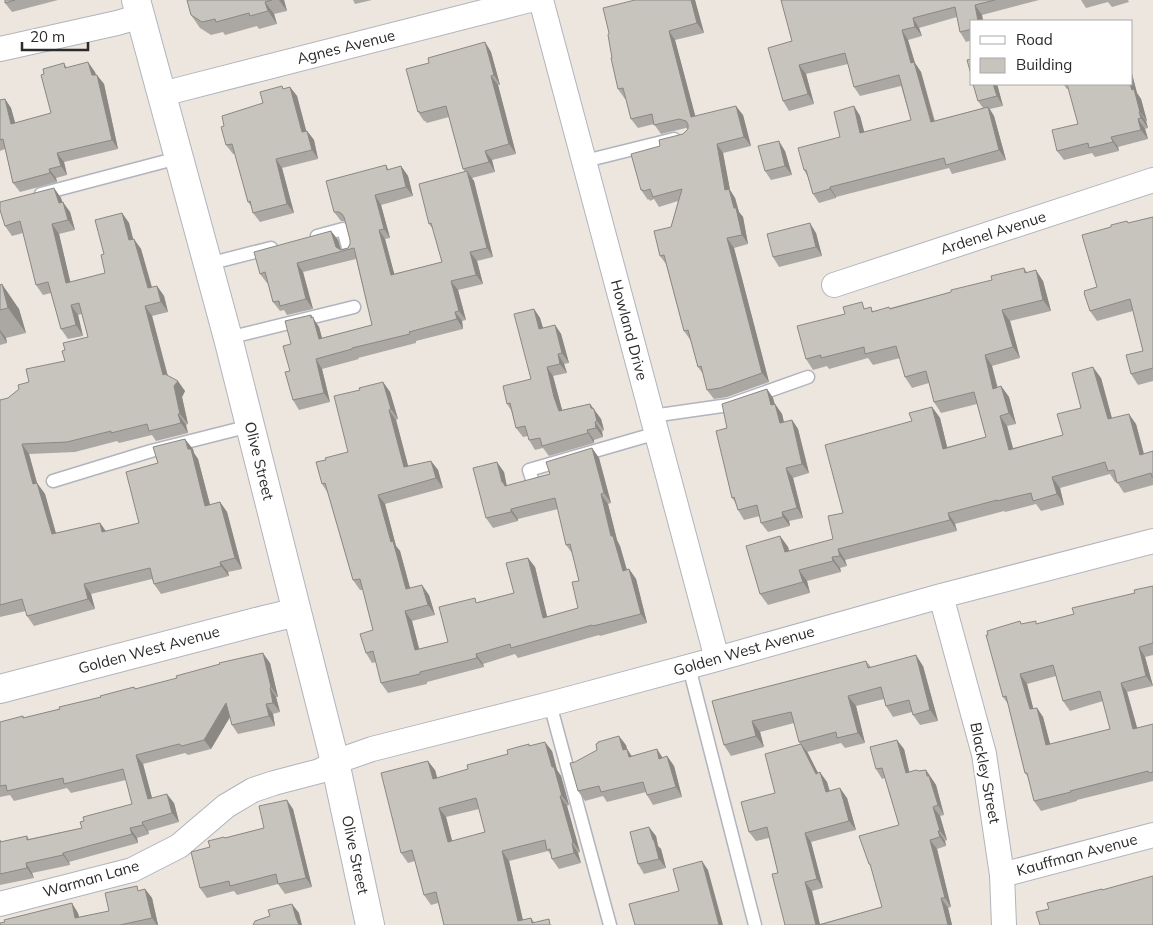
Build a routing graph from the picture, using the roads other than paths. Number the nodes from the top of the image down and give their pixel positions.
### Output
1 (530, 0) edge
2 (542, 0) edge
3 (138, 8) edge
4 (0, 49) edge
5 (162, 94) junction
6 (687, 136) edge
7 (178, 158) junction
8 (584, 161) junction
9 (1153, 180) edge
10 (25, 198) edge
11 (304, 239) edge
12 (285, 244) edge
13 (349, 251) edge
14 (208, 264) junction
15 (834, 285) dead end
16 (354, 307) dead end
17 (228, 338) junction
18 (808, 377) dead end
19 (655, 425) junction
20 (250, 426) junction
21 (53, 480) dead end
22 (533, 482) edge
23 (1153, 541) edge
24 (941, 596) junction
25 (297, 612) junction
26 (717, 659) junction
27 (689, 667) junction
28 (0, 689) edge
29 (550, 704) junction
30 (335, 762) junction
31 (1153, 835) edge
32 (1002, 875) junction
33 (0, 904) edge
34 (370, 925) edge
35 (610, 925) edge
36 (755, 925) edge
37 (1004, 925) edge

1 - 5 street, Agnes Avenue
2 - 8 street, Howland Drive
3 - 4 street
3 - 5 street, Olive Street
5 - 7 street, Olive Street
6 - 8 lane
7 - 10 lane
7 - 14 street, Olive Street
8 - 19 street, Howland Drive
9 - 15 street, Ardenel Avenue
11 - 13 lane
12 - 14 lane
14 - 17 street, Olive Street
16 - 17 lane
17 - 20 street, Olive Street
18 - 19 lane
19 - 22 lane
19 - 26 street, Howland Drive
20 - 21 lane
20 - 25 street, Olive Street
23 - 24 street, Golden West Avenue
24 - 26 street, Golden West Avenue
24 - 32 street, Blackley Street
25 - 28 street, Golden West Avenue
25 - 30 street, Olive Street
26 - 27 street, Golden West Avenue
27 - 29 street, Golden West Avenue
27 - 36 lane
29 - 30 street, Golden West Avenue
29 - 35 lane
30 - 33 street, Warman Lane
30 - 34 street, Olive Street
31 - 32 street, Kauffman Avenue
32 - 37 street, Blackley Street

